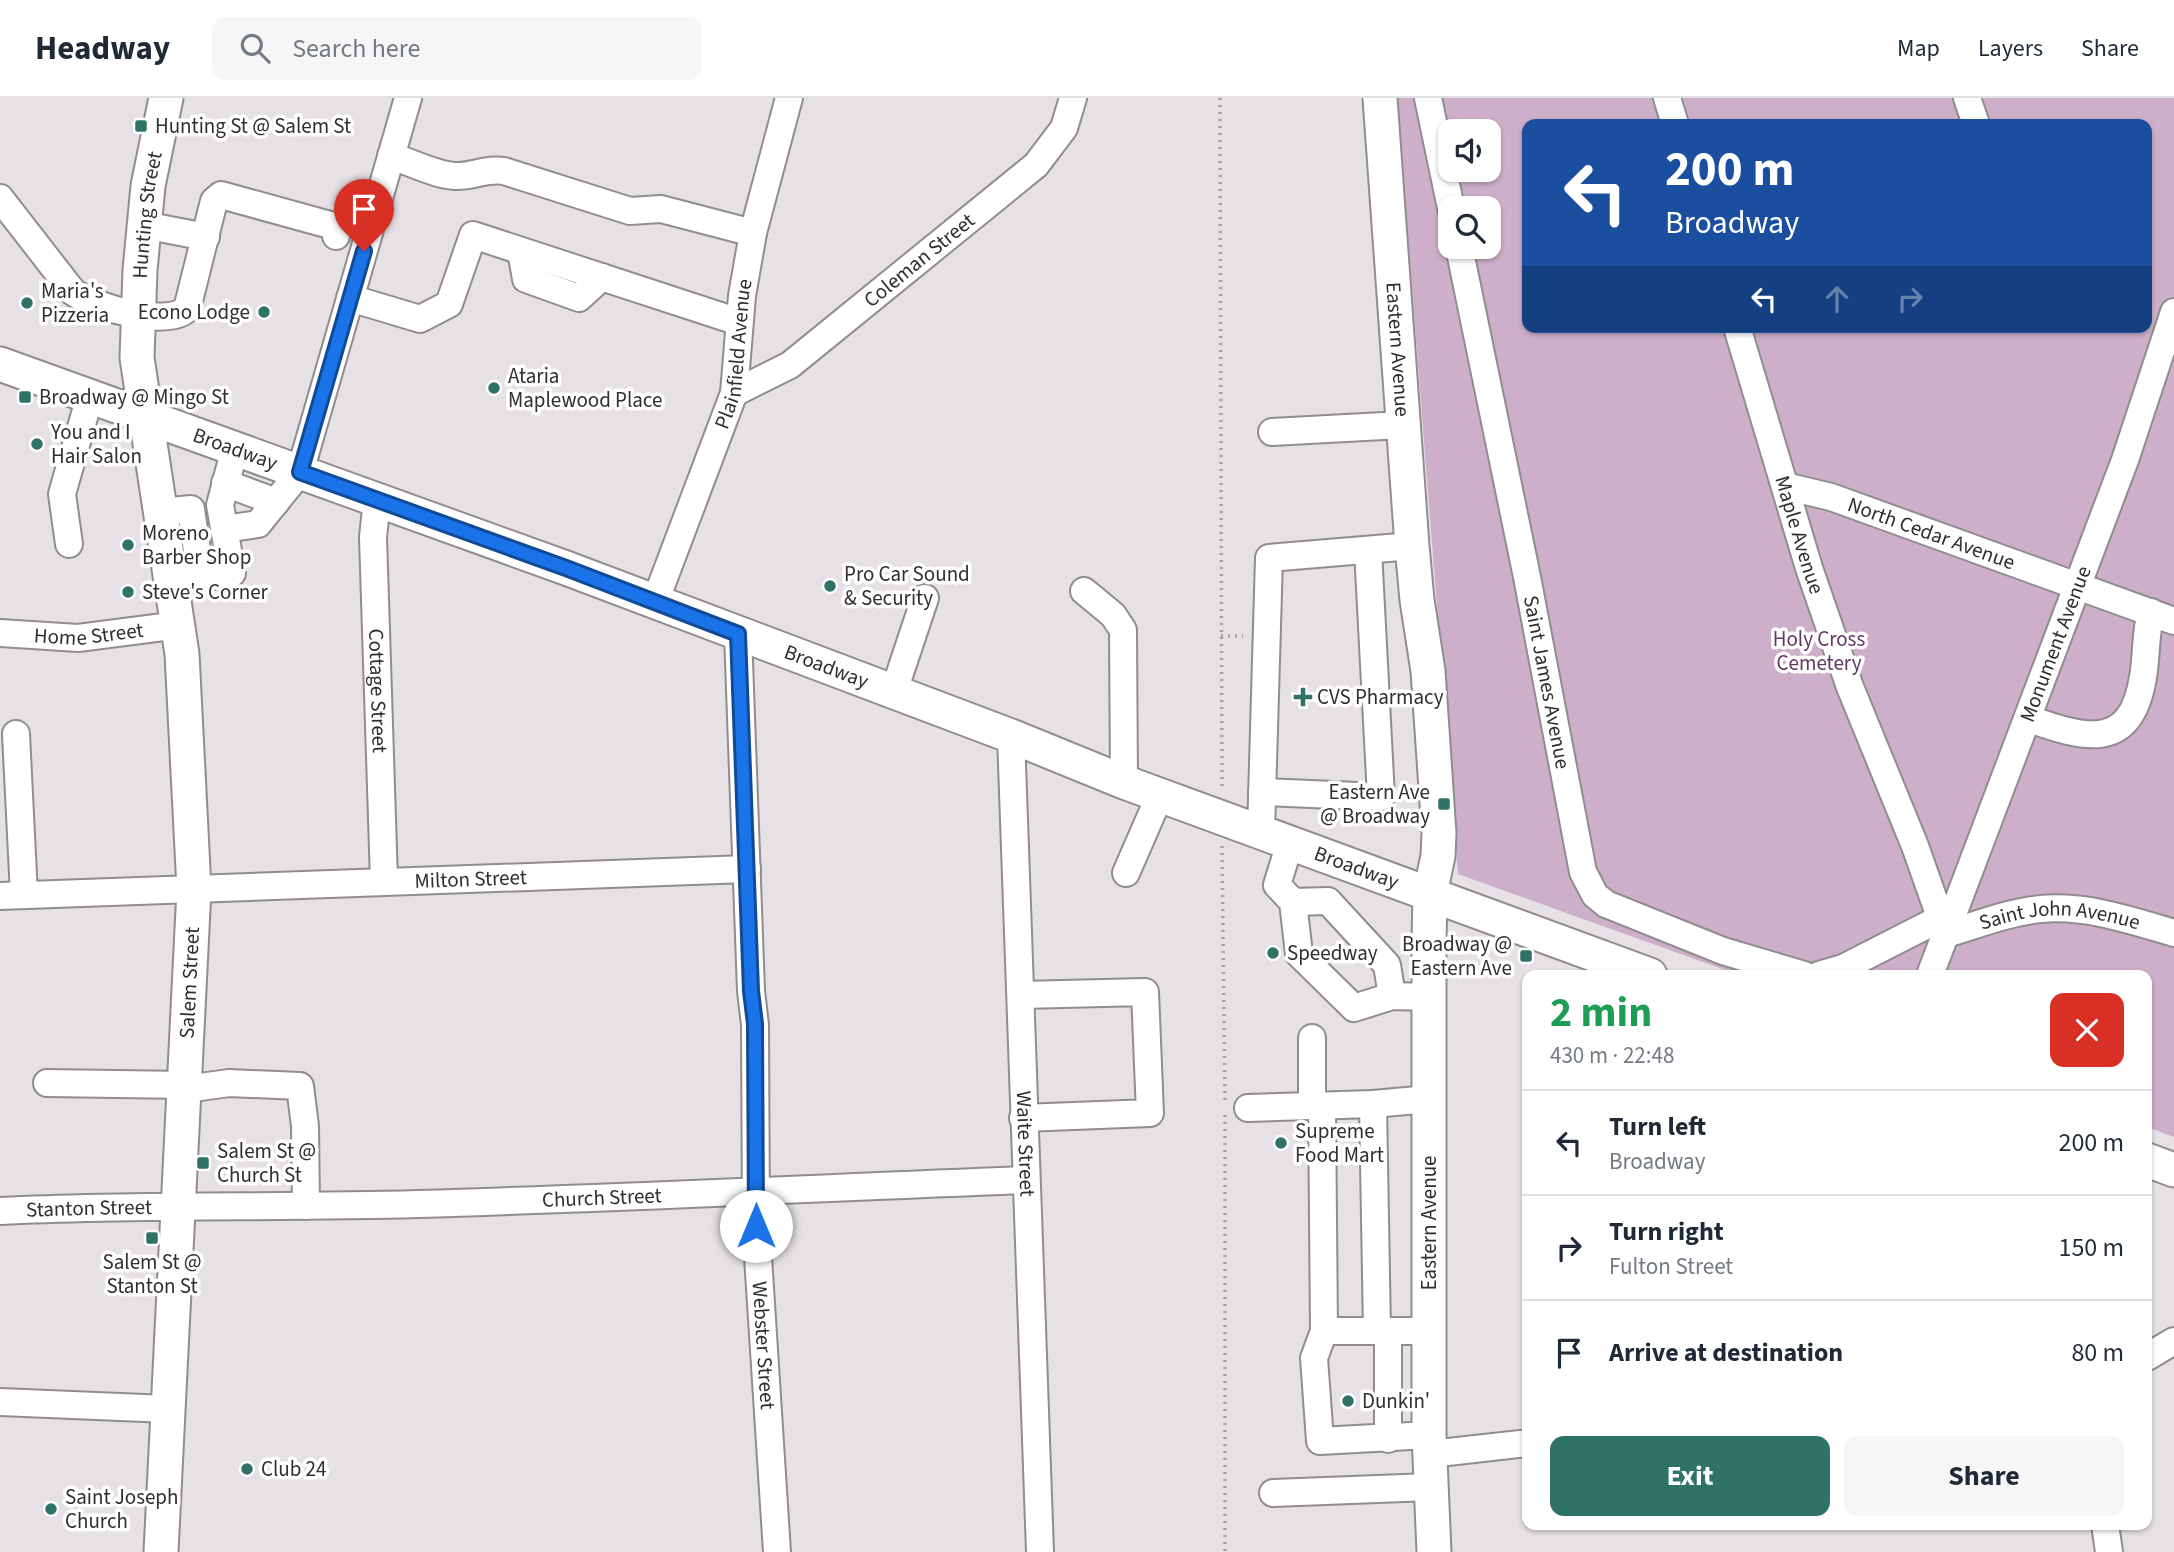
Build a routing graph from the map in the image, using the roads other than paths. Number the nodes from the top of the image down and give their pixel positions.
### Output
1 (166, 98) edge
2 (408, 98) edge
3 (789, 98) edge
4 (1073, 98) edge
5 (1380, 98) edge
6 (1427, 98) edge
7 (1667, 98) edge
8 (1967, 98) edge
9 (1673, 119) edge
10 (1974, 119) edge
11 (391, 156) junction
12 (1448, 196) edge
13 (0, 198) edge
14 (144, 225) junction
15 (753, 233) junction
16 (336, 236) dead end
17 (206, 237) junction
18 (1461, 259) edge
19 (350, 298) junction
20 (138, 315) junction
21 (739, 322) junction
22 (2166, 323) edge
23 (1739, 333) edge
24 (0, 364) edge
25 (734, 393) junction
26 (90, 396) junction
27 (146, 416) junction
28 (1402, 425) junction
29 (1272, 432) dead end
30 (235, 448) junction
31 (300, 472) junction
32 (1785, 486) junction
33 (377, 500) junction
34 (276, 502) junction
35 (223, 506) junction
36 (176, 511) junction
37 (69, 544) dead end
38 (1412, 546) junction
39 (1367, 550) junction
40 (187, 580) junction
41 (2077, 587) junction
42 (1084, 591) dead end
43 (925, 598) dead end
44 (655, 602) junction
45 (2163, 616) edge
46 (179, 625) junction
47 (0, 633) edge
48 (738, 634) junction
49 (894, 691) junction
50 (2029, 719) junction
51 (16, 734) dead end
52 (1011, 736) junction
53 (1124, 782) junction
54 (1262, 792) junction
55 (1160, 795) junction
56 (1275, 837) junction
57 (747, 869) junction
58 (1126, 873) dead end
59 (384, 881) junction
60 (194, 889) junction
61 (1430, 894) junction
62 (12, 895) edge
63 (1293, 902) junction
64 (1942, 926) junction
65 (2174, 933) edge
66 (1630, 970) edge
67 (1787, 970) edge
68 (1836, 970) edge
69 (1931, 970) edge
70 (1021, 995) junction
71 (1392, 996) junction
72 (1429, 997) junction
73 (1312, 1038) dead end
74 (47, 1083) dead end
75 (186, 1087) junction
76 (1429, 1099) junction
77 (1373, 1104) junction
78 (1317, 1106) junction
79 (1248, 1108) dead end
80 (1023, 1118) junction
81 (2152, 1162) edge
82 (2174, 1170) edge
83 (1025, 1180) junction
84 (756, 1190) junction
85 (306, 1206) junction
86 (179, 1209) junction
87 (0, 1211) edge
88 (1324, 1331) junction
89 (1382, 1331) junction
90 (1429, 1331) junction
91 (2174, 1341) edge
92 (2152, 1354) edge
93 (0, 1402) edge
94 (168, 1409) junction
95 (1388, 1439) junction
96 (1522, 1443) edge
97 (1429, 1444) junction
98 (1430, 1487) junction
99 (1273, 1493) dead end
100 (2106, 1530) edge
101 (161, 1552) edge
102 (768, 1552) edge
103 (777, 1552) edge
104 (1040, 1552) edge
105 (1434, 1552) edge
106 (2109, 1552) edge

1 - 14 main road, Hunting Street
2 - 11 street
3 - 15 street, Plainfield Avenue
4 - 25 street, Coleman Street
5 - 28 main road, Eastern Avenue
6 - 12 street
7 - 9 street
8 - 10 street
11 - 15 street
11 - 19 street
13 - 20 street
14 - 17 street
14 - 20 main road, Hunting Street
15 - 21 street, Plainfield Avenue
16 - 17 street
17 - 20 street
18 - 67 street, Saint James Avenue
19 - 21 street
19 - 31 street
20 - 27 main road, Hunting Street
21 - 25 street, Plainfield Avenue
22 - 41 street, Monument Avenue
23 - 32 street, Maple Avenue
24 - 26 main road, Broadway
25 - 44 street, Plainfield Avenue
26 - 27 main road, Broadway
26 - 37 street
27 - 30 main road, Broadway
27 - 36 main road, Salem Street
28 - 29 street
28 - 38 main road, Eastern Avenue
30 - 31 main road, Broadway
30 - 35 street
31 - 33 main road, Broadway
31 - 34 street
32 - 41 street, North Cedar Avenue
32 - 64 street, Maple Avenue
33 - 44 main road, Broadway
33 - 59 street, Cottage Street
34 - 35 street
34 - 35 street
35 - 36 street
35 - 40 street
36 - 40 main road, Salem Street
38 - 39 street
38 - 61 main road, Eastern Avenue
39 - 54 street
39 - 54 street
40 - 46 main road, Salem Street
41 - 45 street, North Cedar Avenue
41 - 50 street, Monument Avenue
42 - 53 street
43 - 49 street
44 - 48 main road, Broadway
45 - 50 street
46 - 47 street, Home Street
46 - 60 main road, Salem Street
48 - 49 main road, Broadway
48 - 57 street, Webster Street
49 - 52 main road, Broadway
50 - 64 street, Monument Avenue
51 - 62 street
52 - 53 main road, Broadway
52 - 70 street, Waite Street
53 - 55 main road, Broadway
54 - 56 street
55 - 56 main road, Broadway
55 - 58 street
56 - 61 main road, Broadway
56 - 63 street
57 - 59 street, Milton Street
57 - 84 street, Webster Street
59 - 60 street, Milton Street
60 - 62 street, Milton Street
60 - 75 main road, Salem Street
61 - 66 main road, Broadway
61 - 72 main road, Eastern Avenue
63 - 71 street
63 - 71 street
64 - 65 street, Saint John Avenue
64 - 68 street
64 - 69 street, Monument Avenue
70 - 80 street, Waite Street
70 - 80 street
71 - 72 street
72 - 76 main road, Eastern Avenue
73 - 78 street
74 - 75 street
75 - 85 street
75 - 86 main road, Salem Street
76 - 77 street
76 - 90 main road, Eastern Avenue
77 - 78 street
77 - 89 street
78 - 79 street
78 - 88 street
80 - 83 street, Waite Street
81 - 82 main road
83 - 84 street, Church Street
83 - 104 street, Waite Street
84 - 85 street, Church Street
84 - 103 street, Webster Street
85 - 86 street, Church Street
86 - 87 street, Stanton Street
86 - 94 main road, Salem Street
88 - 89 street
88 - 95 street
89 - 90 street
89 - 95 street
90 - 97 main road, Eastern Avenue
91 - 92 street
93 - 94 street
94 - 101 main road, Salem Street
95 - 97 street
96 - 97 street
97 - 98 main road, Eastern Avenue
98 - 99 street
98 - 105 main road, Eastern Avenue
100 - 106 street
102 - 103 street

